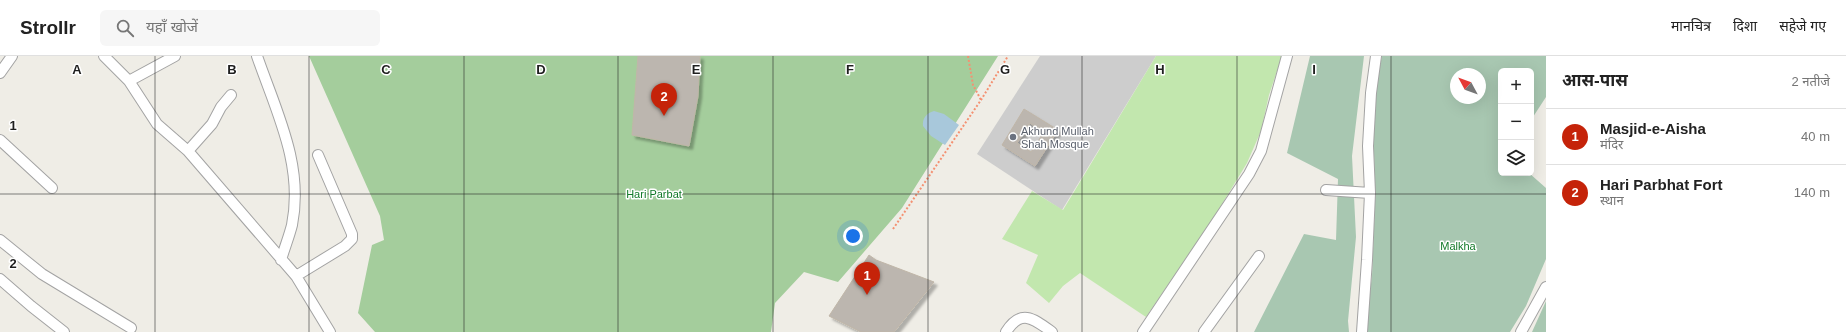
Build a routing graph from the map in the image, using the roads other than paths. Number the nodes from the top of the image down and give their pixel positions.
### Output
1 (104, 56) edge
2 (174, 56) edge
3 (257, 56) edge
4 (1287, 56) edge
5 (1376, 56) edge
6 (10, 57) edge
7 (0, 73) edge
8 (129, 81) junction
9 (231, 95) dead end
10 (0, 140) edge
11 (188, 151) junction
12 (318, 155) dead end
13 (52, 188) dead end
14 (1326, 190) dead end
15 (1370, 193) junction
16 (0, 240) edge
17 (1259, 256) dead end
18 (281, 260) junction
19 (296, 276) junction
20 (0, 279) edge
21 (1546, 287) edge
22 (131, 328) dead end
23 (64, 332) edge
24 (330, 332) edge
25 (1006, 332) edge
26 (1052, 332) edge
27 (1143, 332) edge
28 (1204, 332) edge
29 (1362, 332) edge
30 (1521, 332) edge

1 - 8 street
2 - 8 street
3 - 18 street
4 - 27 street
5 - 15 street
6 - 7 street
8 - 11 street
9 - 11 street
10 - 13 street
11 - 18 street
12 - 19 street
14 - 15 street
15 - 29 street
16 - 22 street
17 - 28 street
18 - 19 street
19 - 24 street
20 - 23 street
21 - 30 street
25 - 26 street

